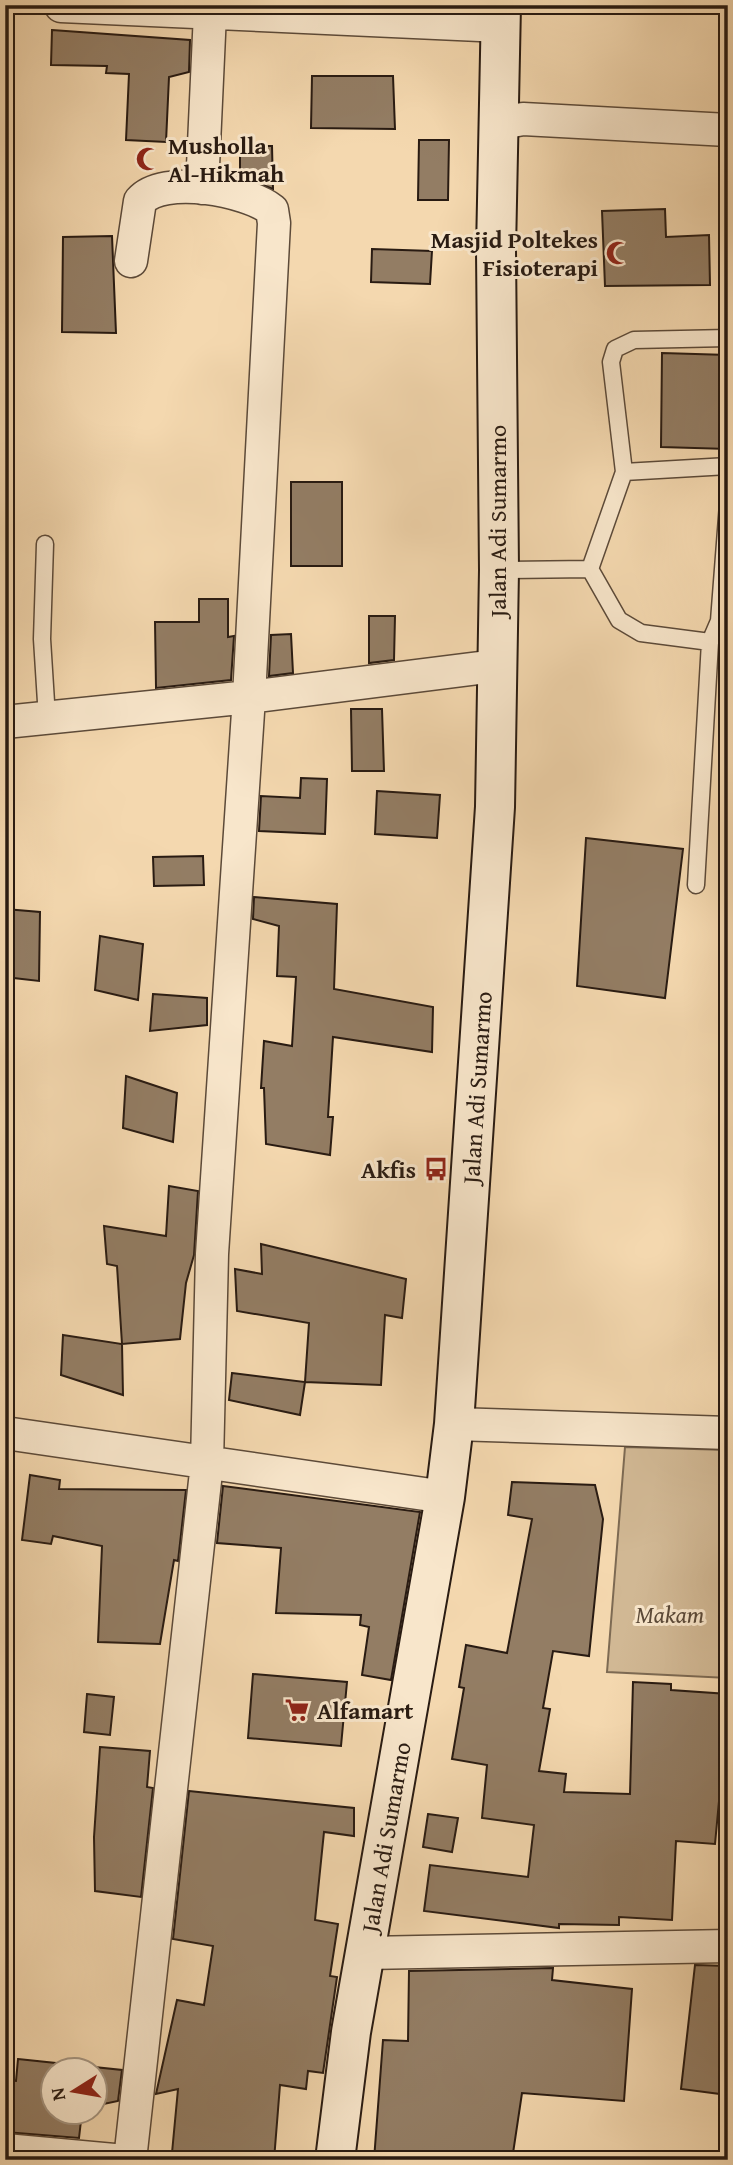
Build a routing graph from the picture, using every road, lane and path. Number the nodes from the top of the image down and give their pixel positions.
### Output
1 (61, 6) edge
2 (210, 13) junction
3 (502, 16) edge
4 (512, 121) junction
5 (728, 130) edge
6 (202, 188) junction
7 (131, 261) dead end
8 (728, 338) edge
9 (728, 466) edge
10 (624, 472) junction
11 (728, 504) edge
12 (45, 544) dead end
13 (511, 569) junction
14 (590, 569) junction
15 (710, 642) junction
16 (495, 666) junction
17 (249, 697) junction
18 (47, 718) junction
19 (5, 722) edge
20 (696, 885) dead end
21 (454, 1424) junction
22 (5, 1433) edge
23 (728, 1433) edge
24 (207, 1463) junction
25 (445, 1497) junction
26 (728, 1946) edge
27 (366, 1953) junction
28 (5, 2150) edge
29 (114, 2160) edge
30 (130, 2160) edge
31 (335, 2160) edge

1 - 2 street
2 - 3 street
2 - 6 street
3 - 4 main road, Jalan Adi Sumarmo
4 - 5 street
4 - 13 main road, Jalan Adi Sumarmo
6 - 7 street
6 - 17 street
8 - 10 lane
9 - 10 lane
10 - 14 lane
11 - 15 lane
12 - 18 lane
13 - 14 lane
13 - 16 main road, Jalan Adi Sumarmo
14 - 15 lane
15 - 20 lane
16 - 17 street
16 - 21 main road, Jalan Adi Sumarmo
17 - 18 street
17 - 24 street
18 - 19 street
21 - 23 street
21 - 25 main road, Jalan Adi Sumarmo
22 - 24 street
24 - 25 street
24 - 30 street
25 - 27 main road, Jalan Adi Sumarmo
26 - 27 street
27 - 31 main road, Jalan Adi Sumarmo
28 - 29 street

